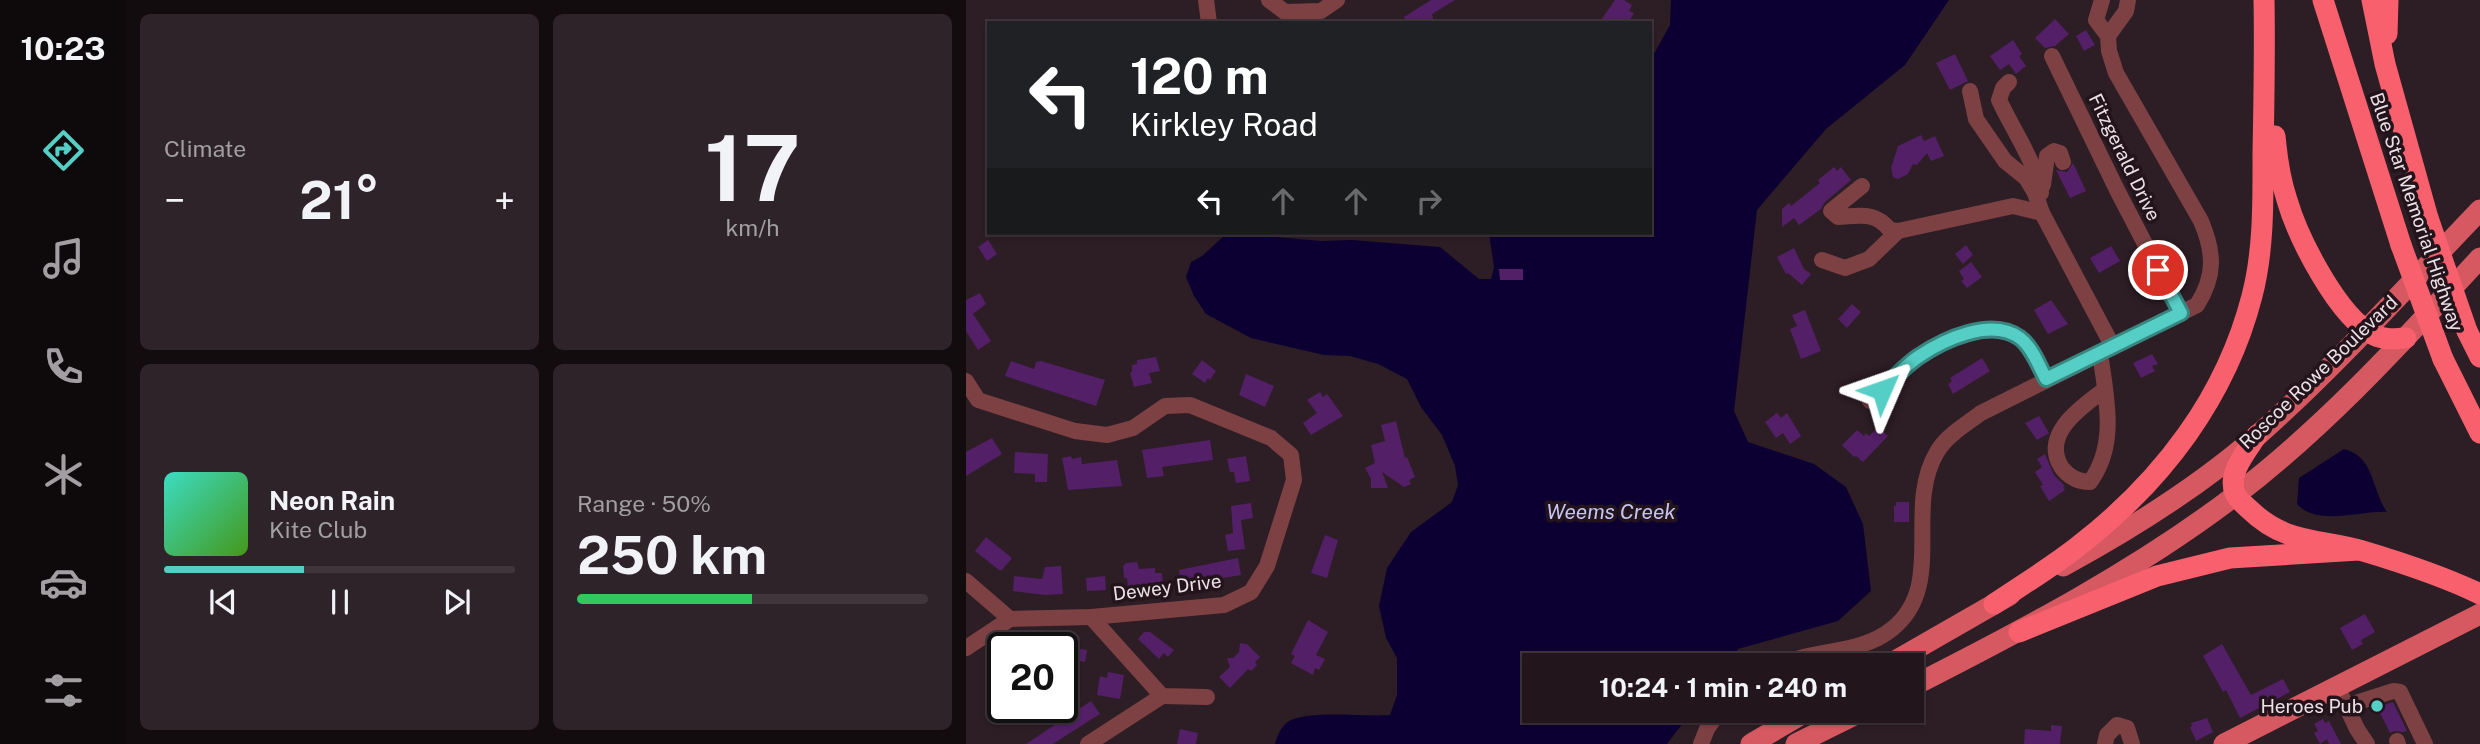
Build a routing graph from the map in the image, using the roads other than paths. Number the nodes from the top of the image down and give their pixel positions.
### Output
1 (1206, 0) edge
2 (1269, 0) edge
3 (1338, 0) edge
4 (2102, 0) edge
5 (2128, 0) edge
6 (2323, 0) edge
7 (2372, 0) edge
8 (2388, 0) edge
9 (2264, 8) edge
10 (1209, 21) edge
11 (2108, 36) junction
12 (2052, 56) dead end
13 (2385, 64) junction
14 (2009, 82) dead end
15 (1970, 91) dead end
16 (2063, 162) dead end
17 (1862, 186) dead end
18 (2042, 195) junction
19 (2480, 210) edge
20 (2042, 213) junction
21 (1898, 231) junction
22 (2480, 258) edge
23 (1822, 260) dead end
24 (2181, 313) junction
25 (2366, 330) junction
26 (2406, 338) junction
27 (2107, 350) junction
28 (2480, 357) edge
29 (2046, 379) junction
30 (966, 381) edge
31 (2104, 390) junction
32 (1870, 401) dead end
33 (972, 404) edge
34 (2480, 433) edge
35 (2258, 435) junction
36 (2235, 495) junction
37 (2359, 550) junction
38 (966, 581) edge
39 (2480, 594) edge
40 (1994, 604) junction
41 (2480, 614) edge
42 (1091, 617) junction
43 (1010, 619) junction
44 (2019, 632) junction
45 (966, 648) edge
46 (1823, 653) edge
47 (1909, 653) edge
48 (1924, 680) edge
49 (1162, 696) junction
50 (2341, 696) junction
51 (1207, 697) dead end
52 (1711, 723) edge
53 (1787, 723) edge
54 (1838, 723) edge
55 (1088, 744) edge
56 (1701, 744) edge
57 (1751, 744) edge
58 (1796, 744) edge
59 (2105, 744) edge
60 (2132, 744) edge
61 (2224, 744) edge
62 (2367, 744) edge
63 (2425, 744) edge

1 - 10 street
2 - 3 street
4 - 11 street
5 - 11 street
6 - 34 highway, Blue Star Memorial Highway, bridge
7 - 13 highway, Blue Star Memorial Highway
8 - 13 highway
9 - 25 highway
9 - 40 highway
11 - 24 street
12 - 24 street, Fitzgerald Drive
13 - 28 highway, Blue Star Memorial Highway, bridge
14 - 18 street
15 - 20 street
16 - 18 street
17 - 21 street
18 - 20 street
19 - 25 main road, Roscoe Rowe Boulevard
20 - 21 street
20 - 27 street
21 - 23 street
22 - 26 main road, Roscoe Rowe Boulevard
24 - 27 street
25 - 26 highway
25 - 35 main road, Roscoe Rowe Boulevard
26 - 36 main road, Roscoe Rowe Boulevard
27 - 29 street
27 - 31 street
29 - 32 street
29 - 46 street
30 - 33 street, Dewey Drive
31 - 31 street
33 - 42 street, Dewey Drive
35 - 36 highway
35 - 40 main road, Roscoe Rowe Boulevard
36 - 37 highway
36 - 44 main road, Roscoe Rowe Boulevard
37 - 39 highway
37 - 44 highway
38 - 43 street
40 - 47 main road, Roscoe Rowe Boulevard
41 - 50 main road
42 - 43 street, Dewey Drive
42 - 49 street
43 - 45 street
44 - 48 main road, Roscoe Rowe Boulevard
49 - 51 street
49 - 55 street
50 - 61 main road
50 - 62 street
50 - 63 street
52 - 56 street
53 - 57 main road
54 - 58 main road
59 - 60 street

